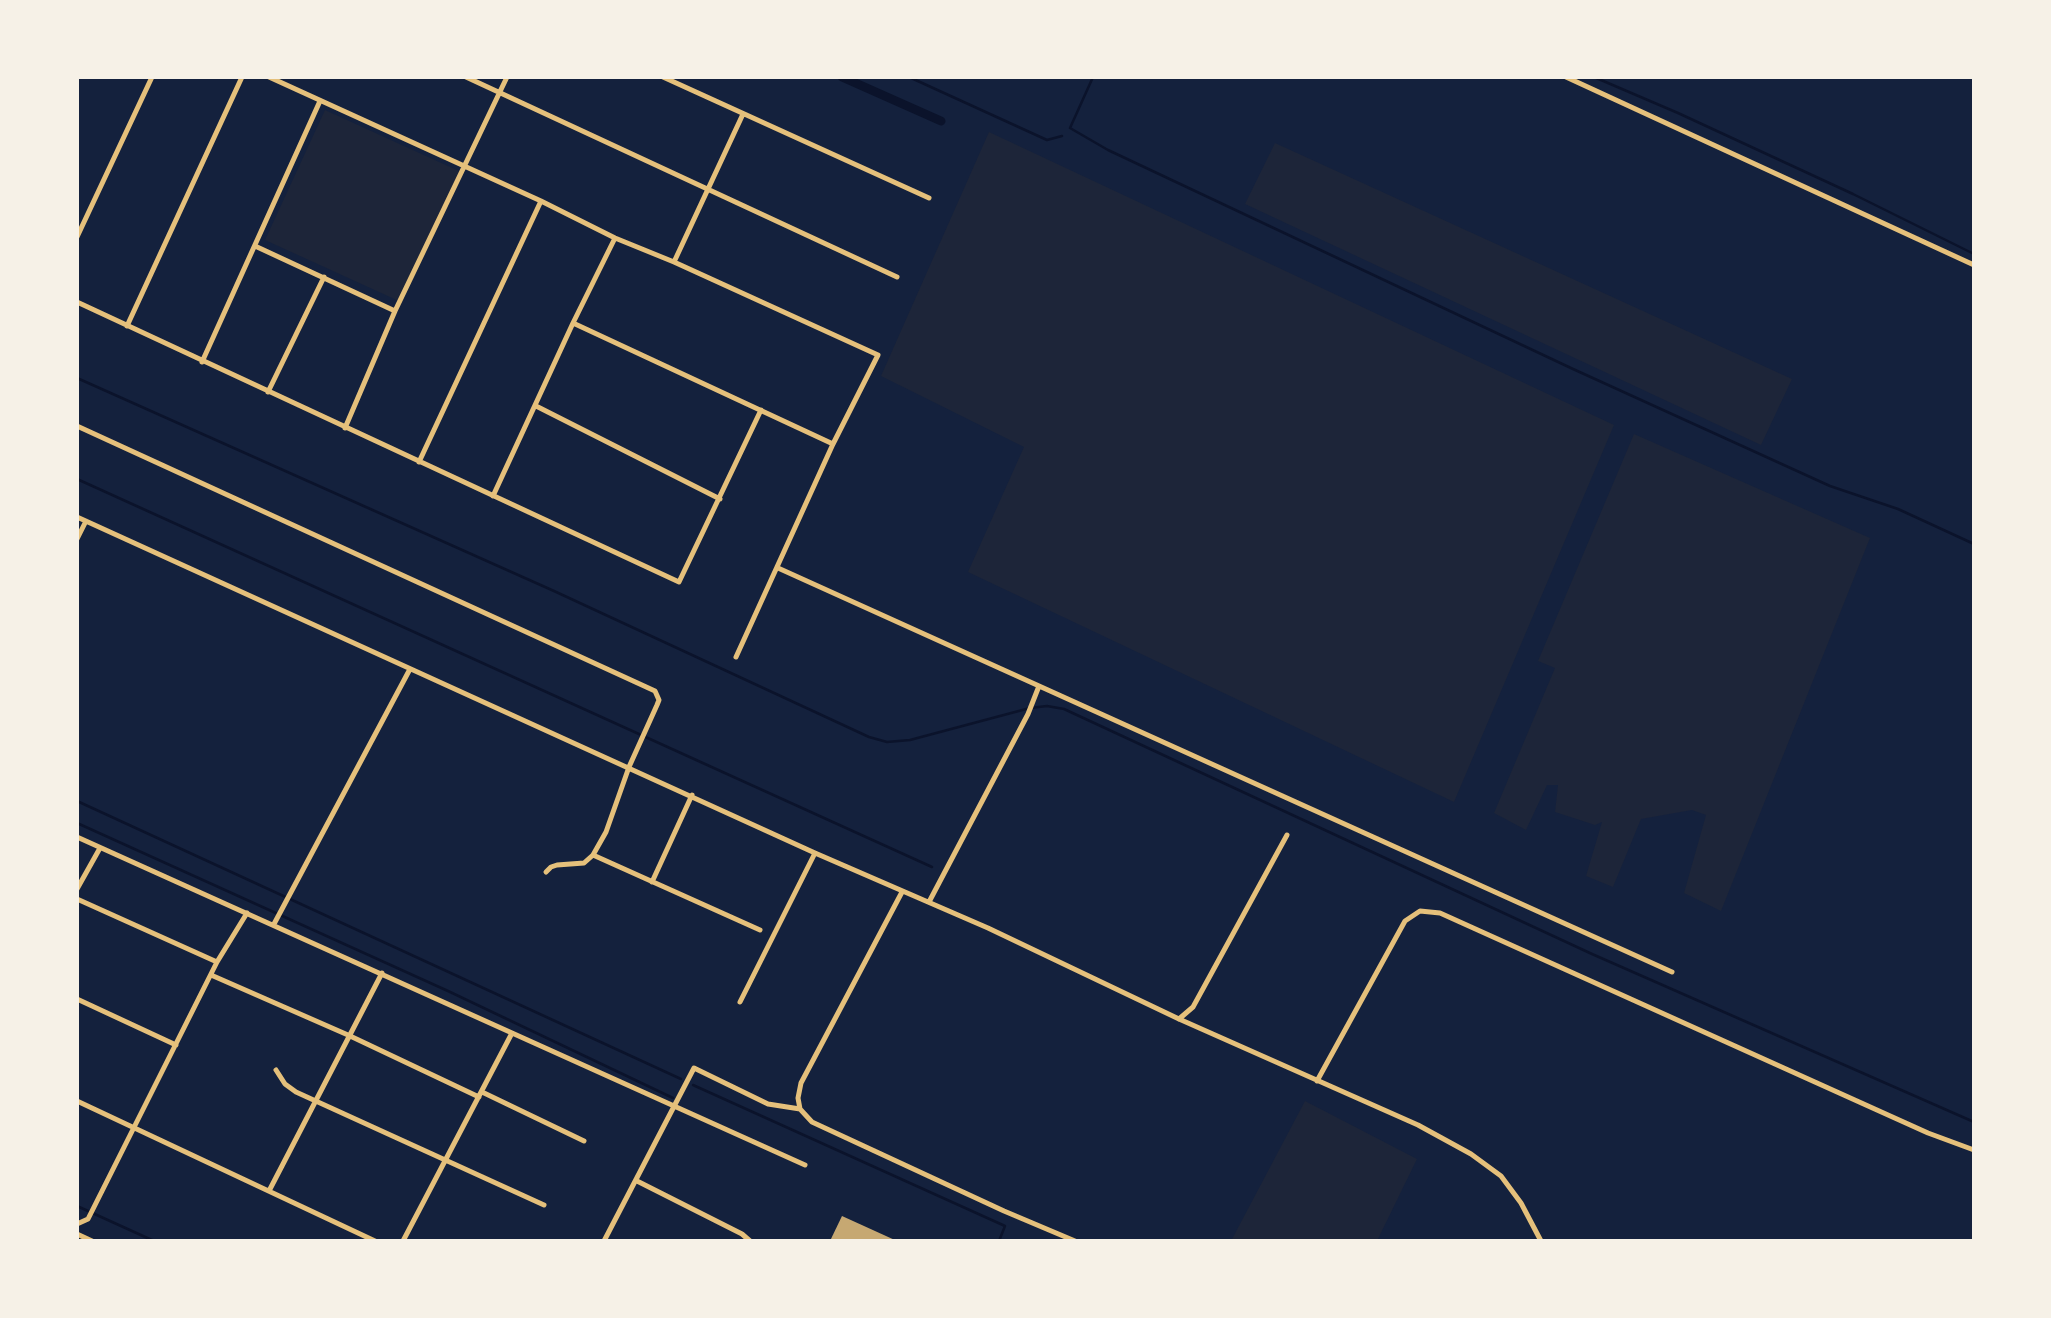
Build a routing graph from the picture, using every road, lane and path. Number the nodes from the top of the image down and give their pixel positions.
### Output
1 (152, 77) edge
2 (242, 77) edge
3 (269, 77) edge
4 (466, 77) edge
5 (507, 77) edge
6 (663, 77) edge
7 (1566, 77) edge
8 (500, 93) junction
9 (320, 101) junction
10 (743, 114) junction
11 (464, 166) junction
12 (709, 188) junction
13 (929, 198) dead end
14 (541, 201) junction
15 (77, 237) edge
16 (615, 238) junction
17 (255, 246) junction
18 (674, 262) junction
19 (1974, 265) edge
20 (324, 277) junction
21 (897, 277) dead end
22 (77, 302) edge
23 (395, 311) junction
24 (573, 323) junction
25 (127, 326) junction
26 (202, 362) junction
27 (268, 392) junction
28 (536, 405) junction
29 (761, 410) junction
30 (77, 426) edge
31 (345, 428) junction
32 (833, 443) junction
33 (419, 462) junction
34 (493, 496) junction
35 (720, 499) junction
36 (77, 517) edge
37 (86, 521) junction
38 (77, 539) edge
39 (778, 568) junction
40 (736, 657) dead end
41 (410, 668) junction
42 (1039, 687) junction
43 (629, 767) junction
44 (692, 795) junction
45 (1287, 835) dead end
46 (77, 837) edge
47 (100, 848) junction
48 (815, 853) junction
49 (593, 855) junction
50 (547, 872) dead end
51 (652, 882) junction
52 (77, 889) edge
53 (902, 892) junction
54 (77, 898) edge
55 (929, 902) junction
56 (247, 913) junction
57 (274, 924) junction
58 (760, 930) dead end
59 (217, 962) junction
60 (1672, 972) dead end
61 (382, 973) junction
62 (211, 975) junction
63 (77, 999) edge
64 (740, 1002) dead end
65 (1179, 1019) junction
66 (512, 1033) junction
67 (348, 1035) junction
68 (176, 1045) junction
69 (276, 1070) dead end
70 (1317, 1081) junction
71 (481, 1095) junction
72 (314, 1100) junction
73 (77, 1101) edge
74 (674, 1106) junction
75 (800, 1109) junction
76 (134, 1128) junction
77 (584, 1141) dead end
78 (1974, 1150) edge
79 (444, 1161) junction
80 (805, 1165) dead end
81 (637, 1181) junction
82 (268, 1191) junction
83 (544, 1205) dead end
84 (77, 1224) edge
85 (77, 1234) edge
86 (92, 1241) edge
87 (374, 1241) edge
88 (403, 1241) edge
89 (604, 1241) edge
90 (750, 1241) edge
91 (1075, 1241) edge
92 (1541, 1241) edge

1 - 15 street
2 - 25 street
3 - 9 street
4 - 8 street
5 - 8 street
6 - 10 street
7 - 19 street
8 - 11 street
8 - 12 street
9 - 11 street
9 - 17 street
10 - 12 street
10 - 13 street
11 - 14 street
11 - 23 street
12 - 18 street
12 - 21 street
14 - 16 street
14 - 33 street
16 - 18 street
16 - 24 street
17 - 20 street
17 - 26 street
18 - 32 street
20 - 23 street
20 - 27 street
22 - 25 street
23 - 31 street
24 - 28 street
24 - 29 street
25 - 26 street
26 - 27 street
27 - 31 street
28 - 34 street
28 - 35 street
29 - 32 street
29 - 35 street
30 - 43 street
31 - 33 street
32 - 39 street
33 - 34 street
34 - 35 street
36 - 37 street
37 - 38 street
37 - 41 street
39 - 40 street
39 - 42 street
41 - 43 street
41 - 57 street
42 - 55 street
42 - 60 street
43 - 44 street
43 - 49 street
44 - 48 street
44 - 51 street
45 - 65 street
46 - 47 street
47 - 52 street
47 - 56 street
48 - 53 street
48 - 64 street
49 - 50 street
49 - 51 street
51 - 58 street
53 - 55 street
53 - 75 street
54 - 59 street
55 - 65 street
56 - 57 street
56 - 59 street
57 - 61 street
59 - 62 street
61 - 66 street
61 - 67 street
62 - 67 street
62 - 68 street
63 - 68 street
65 - 70 street
66 - 71 street
66 - 74 street
67 - 71 street
67 - 72 street
68 - 76 street
69 - 72 street
70 - 78 street
70 - 92 street
71 - 77 street
71 - 79 street
72 - 79 street
72 - 82 street
73 - 76 street
74 - 75 street
74 - 80 street
74 - 81 street
75 - 91 street
76 - 82 street
76 - 84 street
79 - 83 street
79 - 88 street
81 - 89 street
81 - 90 street
82 - 87 street
85 - 86 street

